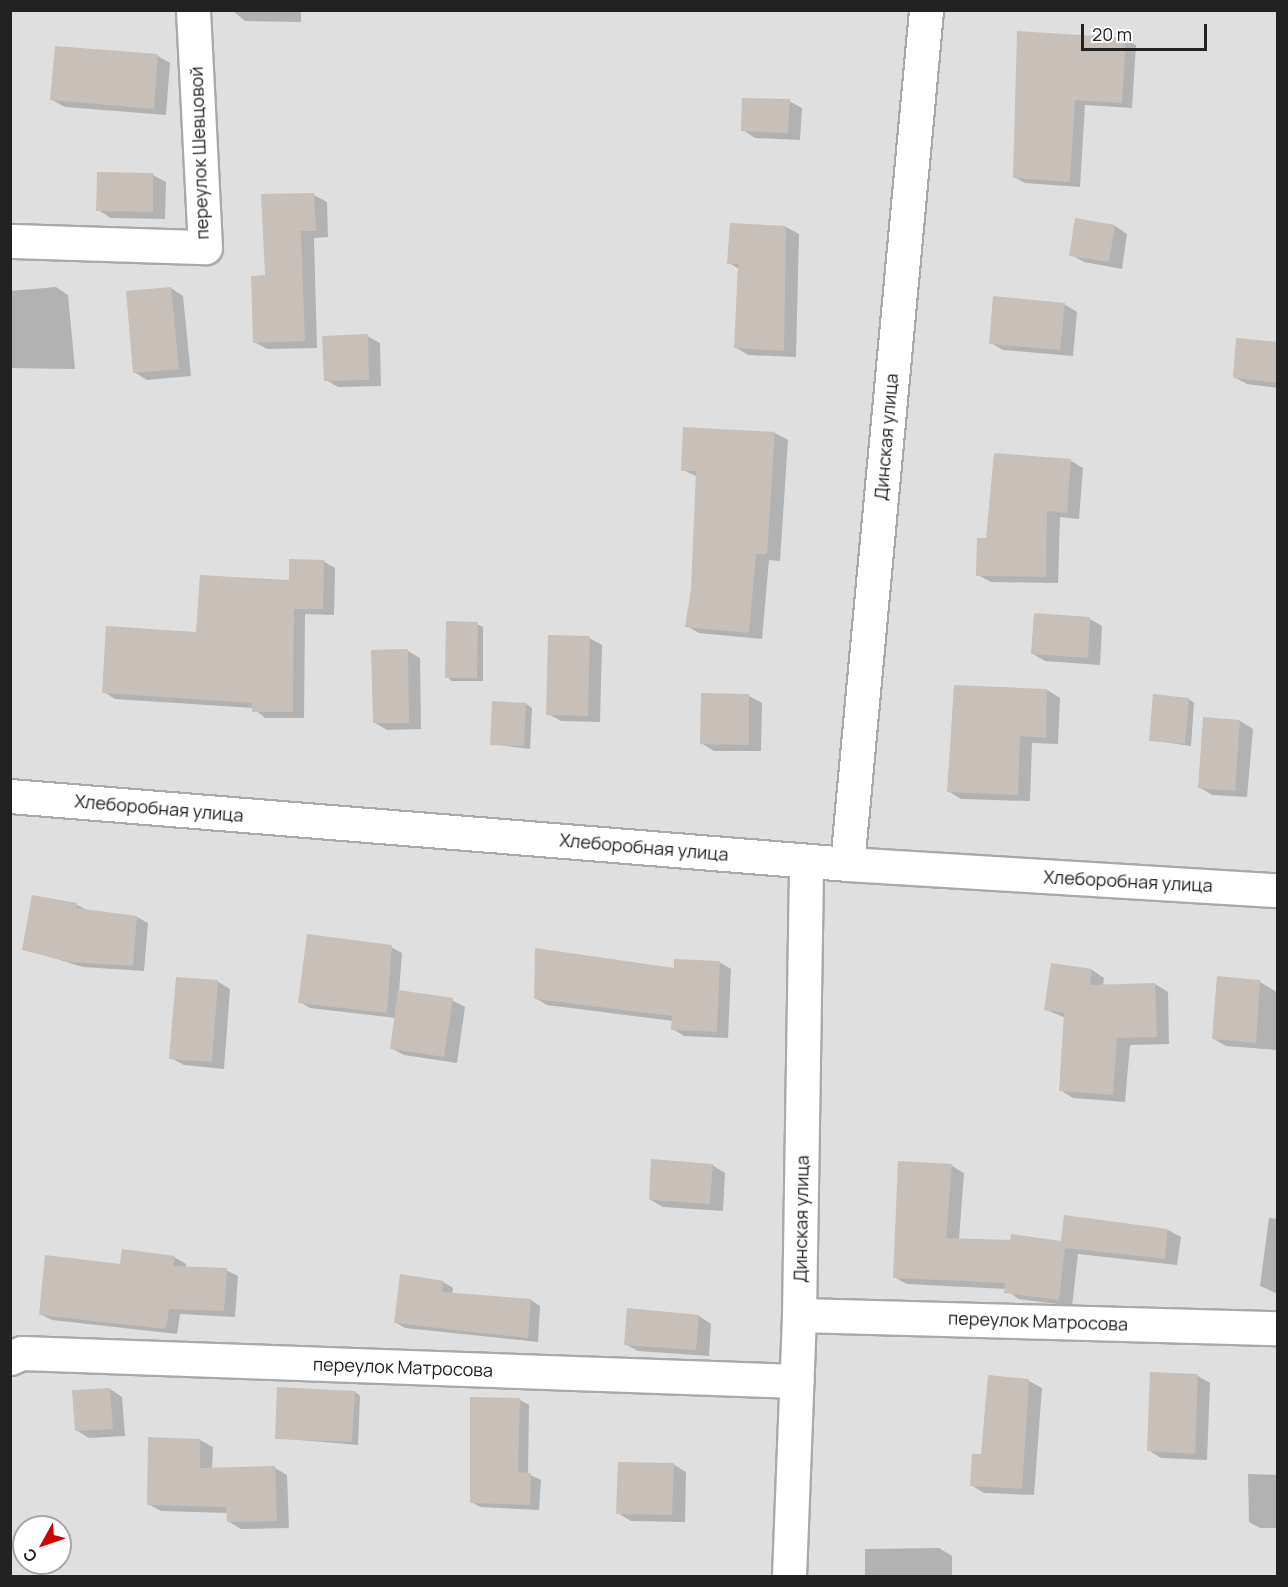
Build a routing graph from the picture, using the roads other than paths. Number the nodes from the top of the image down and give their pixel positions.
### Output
1 (193, 10) edge
2 (926, 10) edge
3 (10, 241) edge
4 (10, 796) edge
5 (807, 861) junction
6 (847, 864) junction
7 (1278, 890) edge
8 (799, 1315) junction
9 (1278, 1328) edge
10 (10, 1358) edge
11 (796, 1381) junction
12 (789, 1576) edge

1 - 3 street, переулок Шевцовой
2 - 6 street, Динская улица
4 - 5 street, Хлеборобная улица
5 - 6 street, Хлеборобная улица
5 - 8 street, Динская улица
6 - 7 street, Хлеборобная улица
8 - 9 street, переулок Матросова
8 - 11 street, Динская улица
10 - 11 street, переулок Матросова
11 - 12 street, Динская улица

